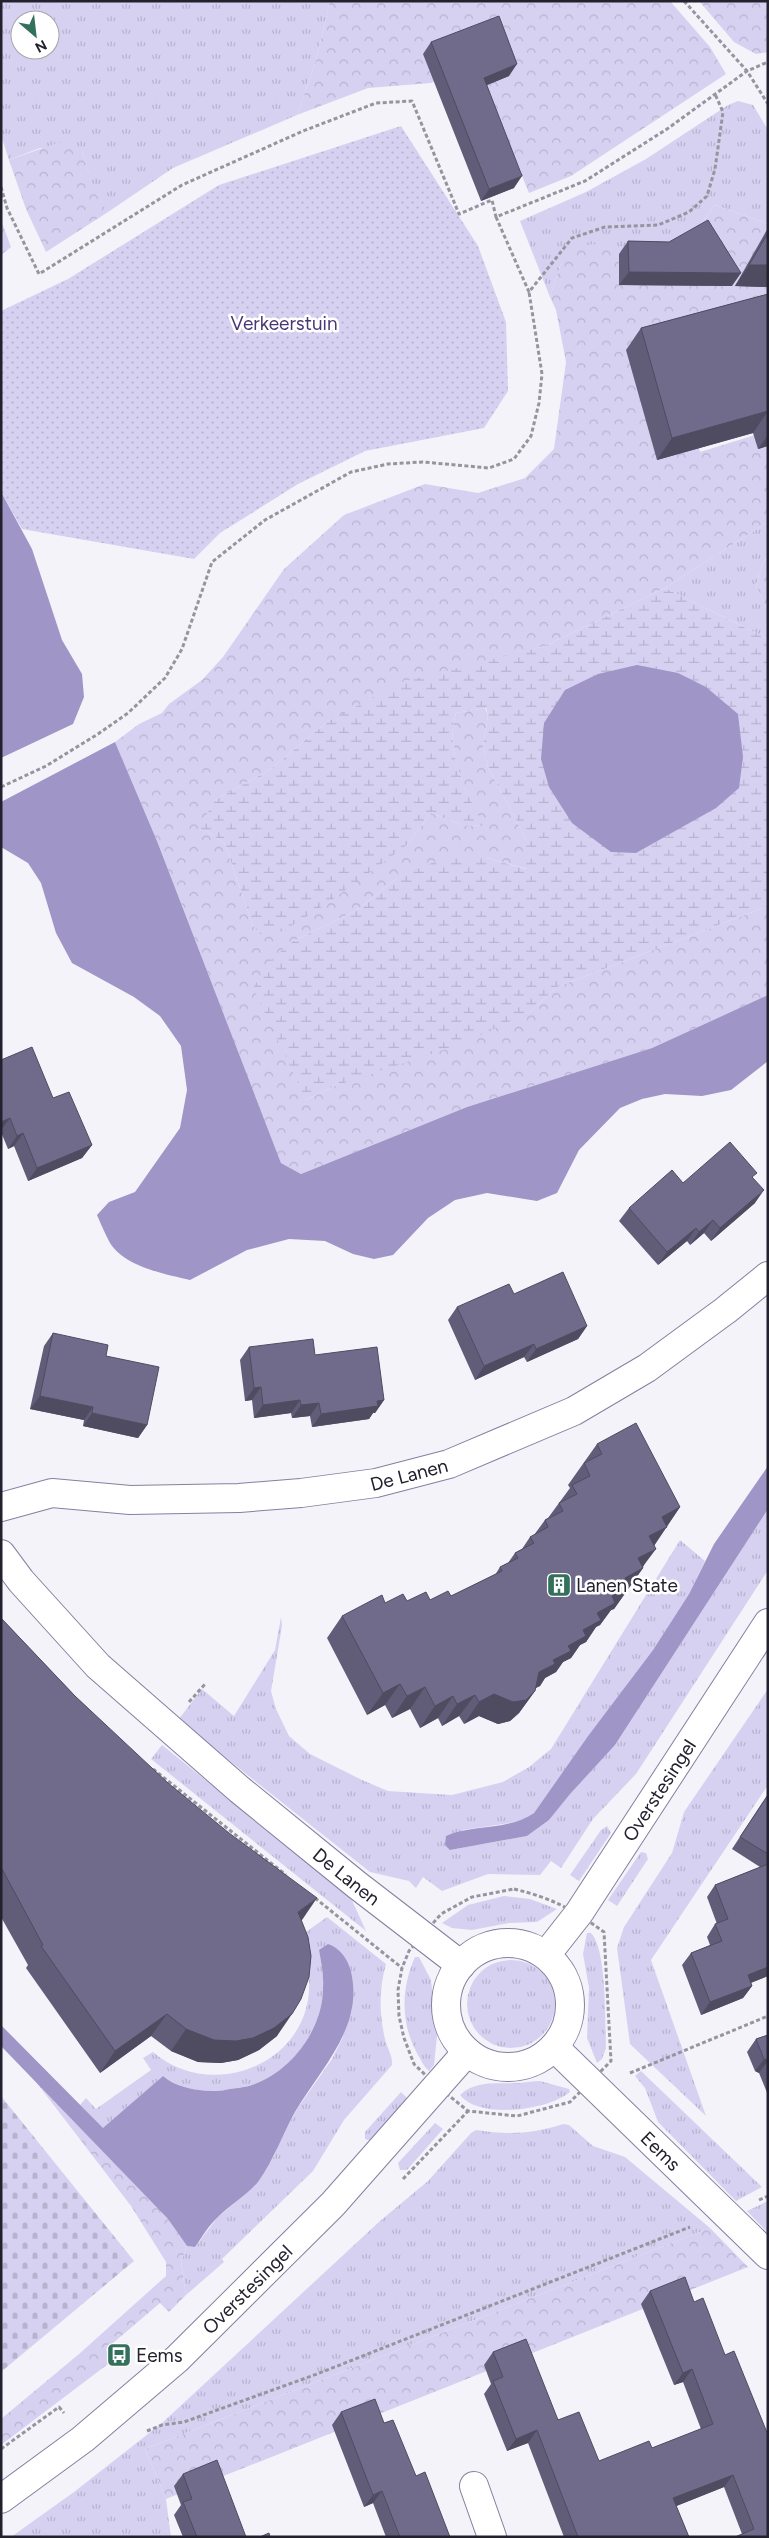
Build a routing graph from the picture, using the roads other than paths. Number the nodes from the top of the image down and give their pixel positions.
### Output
1 (768, 1276) edge
2 (1, 1507) edge
3 (1, 1554) edge
4 (768, 1623) edge
5 (546, 1954) junction
6 (461, 1965) junction
7 (554, 2047) junction
8 (467, 2052) junction
9 (768, 2255) edge
10 (474, 2486) dead end
11 (1, 2498) edge
12 (492, 2537) edge

1 - 2 street, De Lanen
3 - 6 street, De Lanen
4 - 5 street, Overstesingel
5 - 6 street
5 - 7 street
6 - 8 street
7 - 8 street
7 - 9 street, Eems
8 - 11 street, Overstesingel
10 - 12 street

